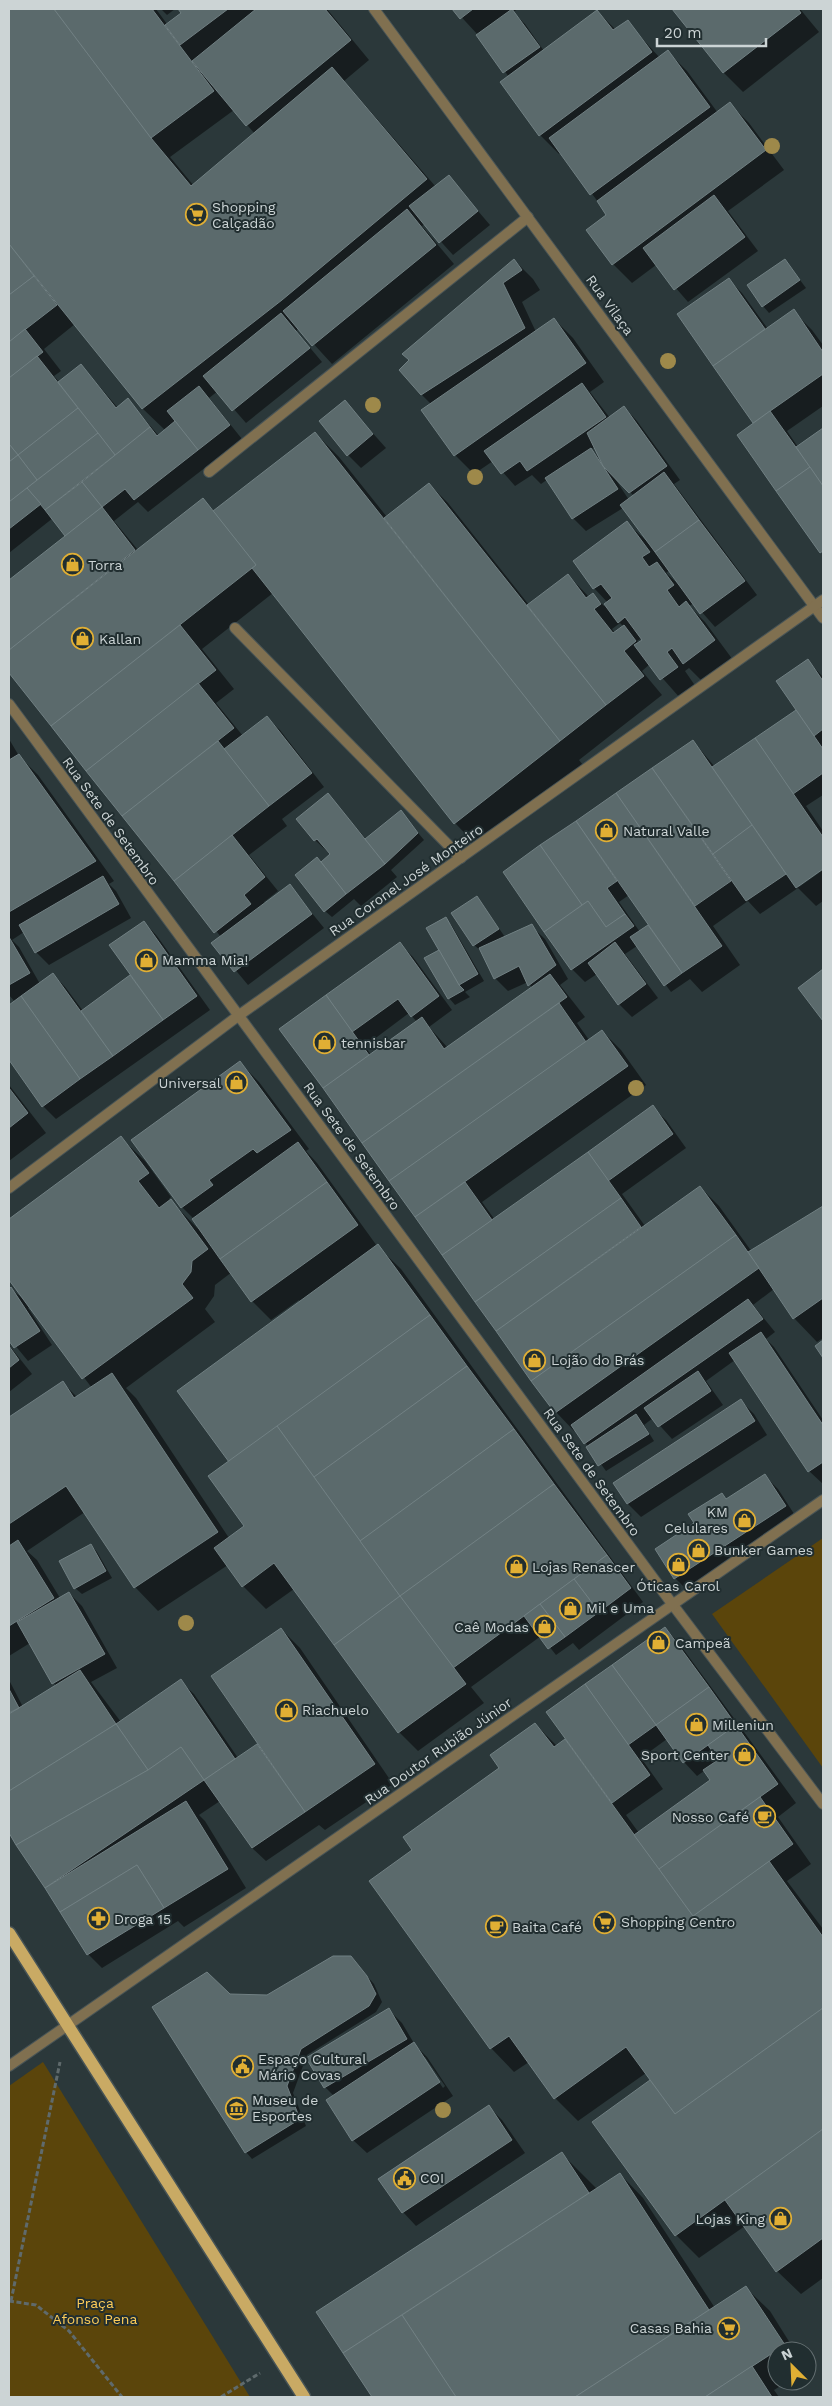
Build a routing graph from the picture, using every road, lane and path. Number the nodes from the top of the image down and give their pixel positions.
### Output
1 (374, 9) edge
2 (528, 218) junction
3 (209, 472) dead end
4 (823, 600) edge
5 (814, 606) junction
6 (823, 618) edge
7 (235, 628) dead end
8 (9, 704) edge
9 (461, 858) junction
10 (238, 1016) junction
11 (9, 1188) edge
12 (823, 1500) edge
13 (673, 1605) junction
14 (823, 1804) edge
15 (9, 1933) edge
16 (68, 2024) junction
17 (9, 2066) edge
18 (10, 2301) edge
19 (279, 2360) junction
20 (122, 2397) edge
21 (221, 2397) edge
22 (304, 2397) edge

1 - 2 street, Rua Vilaça
2 - 3 street
2 - 5 street, Rua Vilaça
4 - 5 street, Rua Coronel José Monteiro
5 - 6 street, Rua Vilaça
5 - 9 street, Rua Coronel José Monteiro
7 - 9 street
8 - 10 street, Rua Sete de Setembro
9 - 10 street, Rua Coronel José Monteiro
10 - 11 street, Rua Coronel José Monteiro
10 - 13 street, Rua Sete de Setembro
12 - 13 street, Rua Doutor Rubião Júnior
13 - 14 street, Rua Sete de Setembro
13 - 16 street, Rua Doutor Rubião Júnior
15 - 16 main road
16 - 17 street
16 - 18 path
16 - 19 main road
18 - 20 path
19 - 21 path
19 - 22 main road

